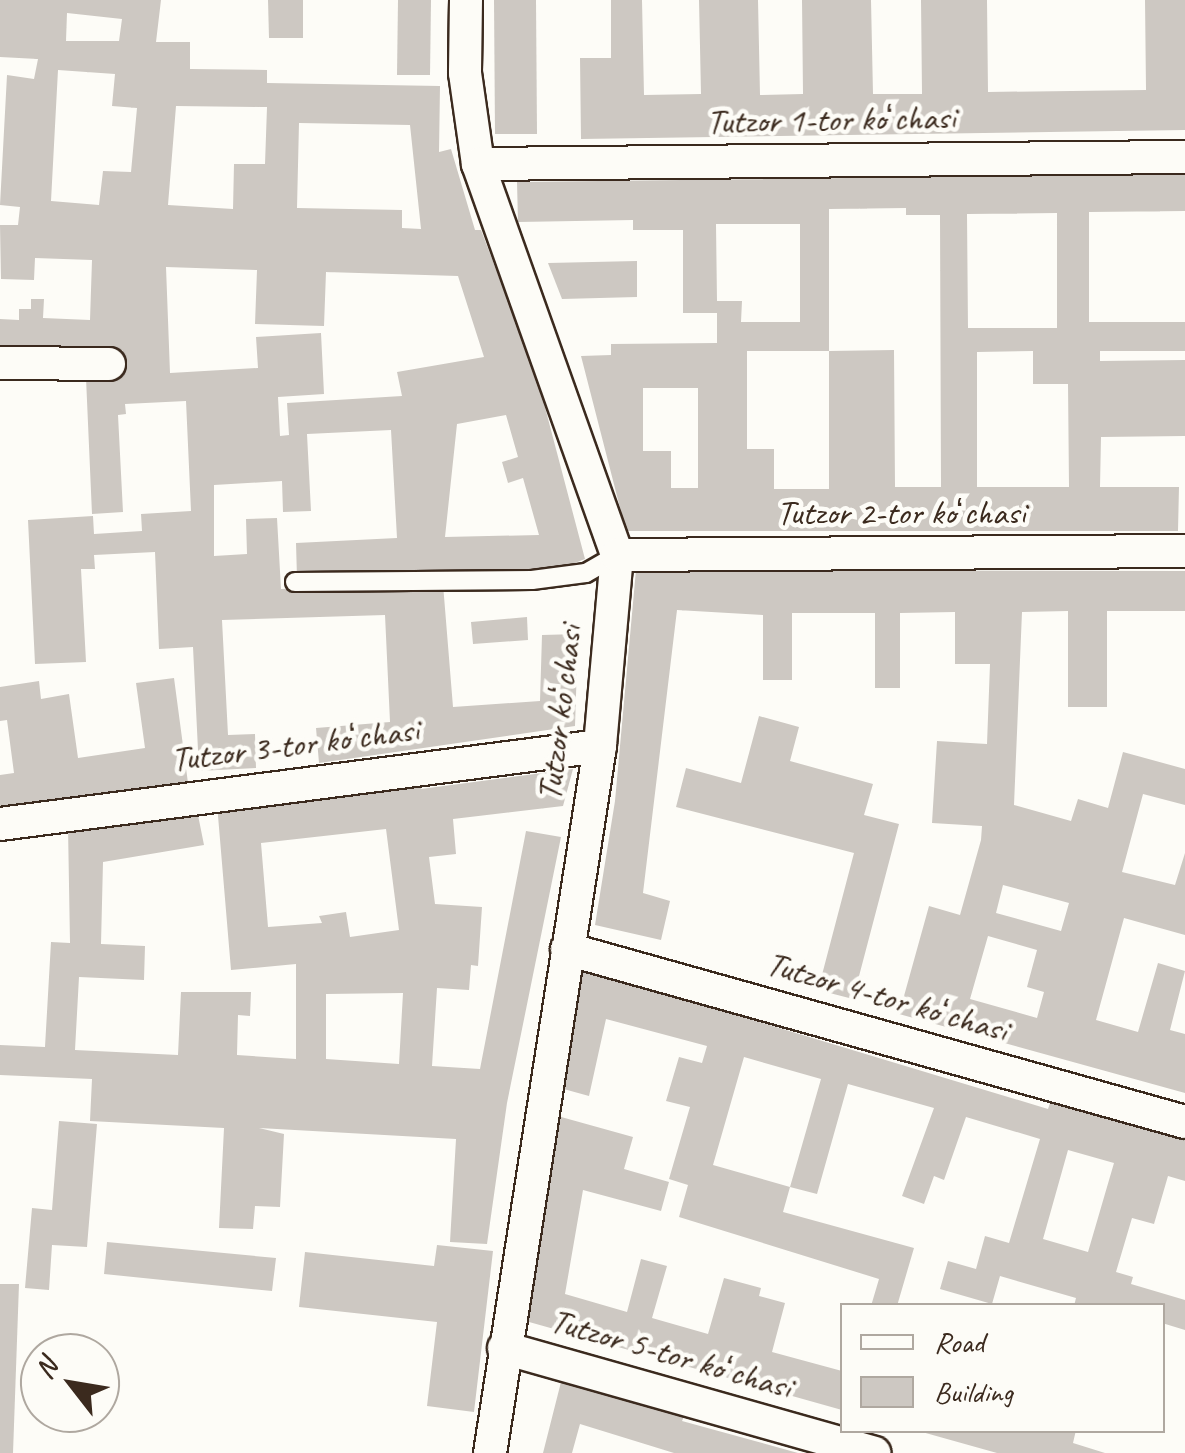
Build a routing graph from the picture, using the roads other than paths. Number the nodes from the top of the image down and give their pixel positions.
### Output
1 (466, 0) edge
2 (1185, 157) edge
3 (478, 164) junction
4 (0, 363) edge
5 (109, 364) dead end
6 (1185, 550) edge
7 (617, 555) junction
8 (295, 582) dead end
9 (600, 746) junction
10 (0, 824) edge
11 (567, 949) junction
12 (1185, 1122) edge
13 (504, 1348) junction
14 (490, 1453) edge
15 (874, 1453) edge

1 - 3 street, Tutzor koʻchasi
2 - 3 street, Tutzor 1-tor koʻchasi
3 - 7 street, Tutzor koʻchasi
4 - 5 street
6 - 7 street, Tutzor 2-tor koʻchasi
7 - 8 lane
7 - 9 street, Tutzor koʻchasi
9 - 10 street, Tutzor 3-tor koʻchasi
9 - 11 street, Tutzor koʻchasi
11 - 12 street, Tutzor 4-tor koʻchasi
11 - 13 street, Tutzor koʻchasi
13 - 14 street, Tutzor koʻchasi
13 - 15 street, Tutzor 5-tor koʻchasi

